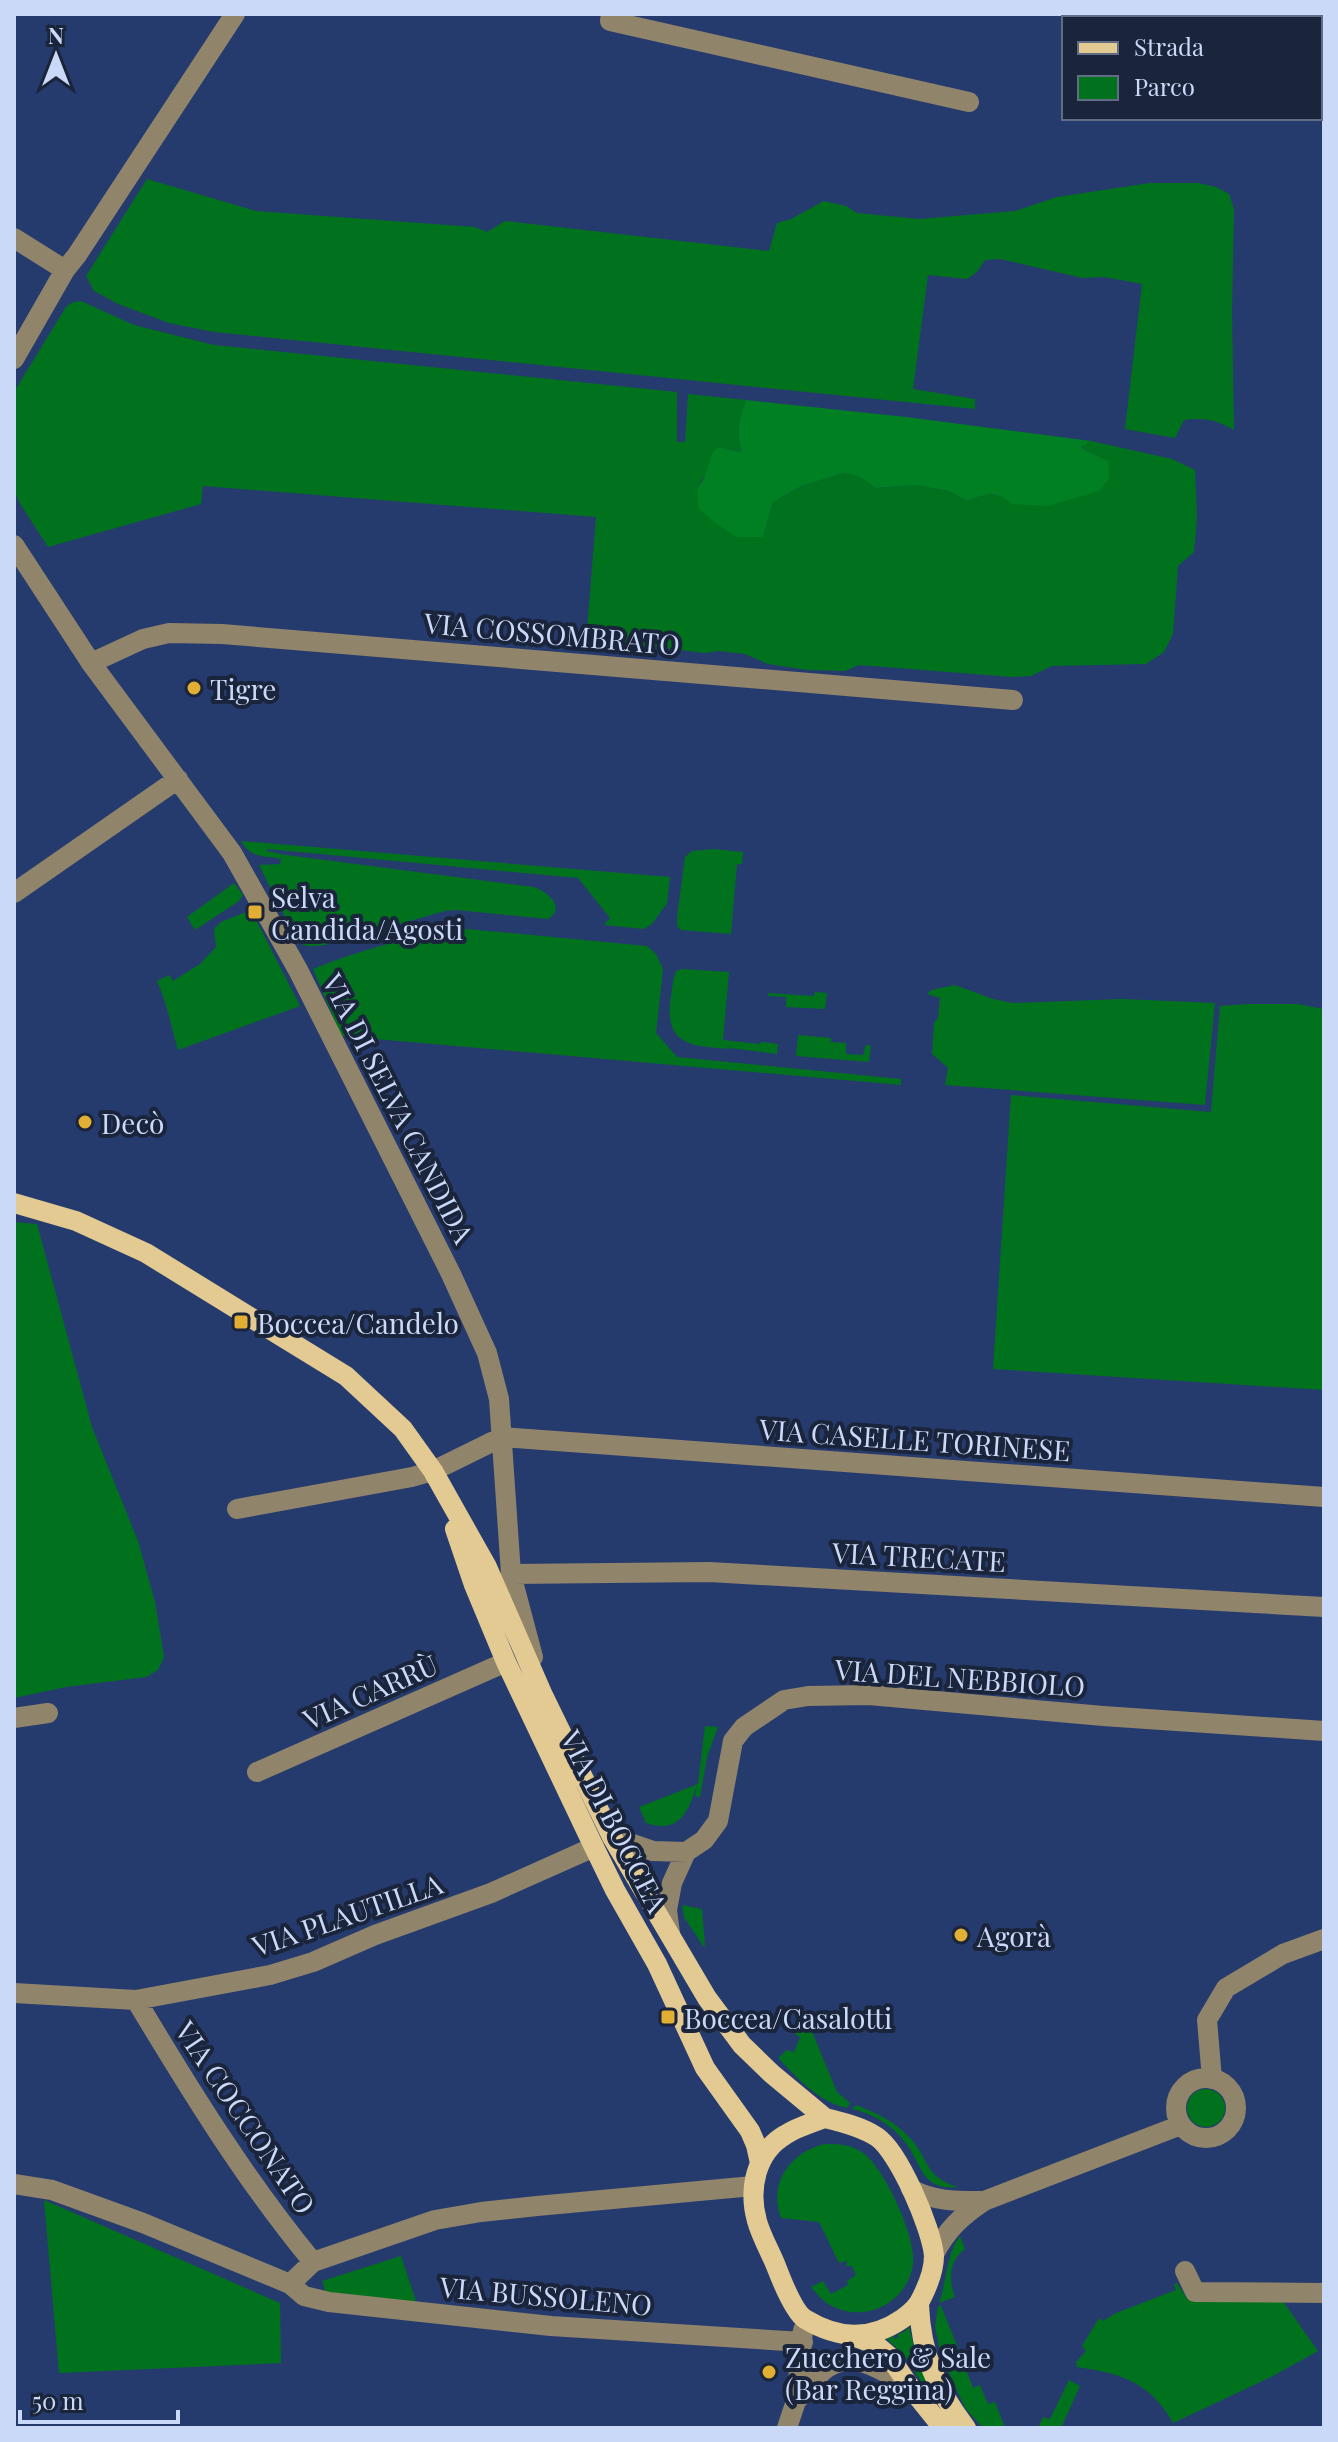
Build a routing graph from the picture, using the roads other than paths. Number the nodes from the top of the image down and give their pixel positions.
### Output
1 (235, 14) edge
2 (611, 18) edge
3 (969, 102) dead end
4 (14, 238) edge
5 (65, 270) junction
6 (14, 359) edge
7 (14, 545) edge
8 (91, 663) junction
9 (1013, 700) dead end
10 (178, 779) junction
11 (14, 893) edge
12 (14, 1203) edge
13 (502, 1437) junction
14 (433, 1471) junction
15 (443, 1491) junction
16 (1324, 1497) edge
17 (237, 1509) dead end
18 (511, 1574) junction
19 (1324, 1607) edge
20 (506, 1662) junction
21 (542, 1693) junction
22 (48, 1713) dead end
23 (14, 1718) edge
24 (1324, 1731) edge
25 (257, 1772) dead end
26 (612, 1837) junction
27 (594, 1847) junction
28 (686, 1852) junction
29 (670, 1933) junction
30 (1324, 1939) edge
31 (14, 1993) edge
32 (136, 2000) junction
33 (1212, 2079) junction
34 (825, 2118) junction
35 (1181, 2125) junction
36 (760, 2163) junction
37 (14, 2184) edge
38 (753, 2186) junction
39 (911, 2189) junction
40 (984, 2201) junction
41 (934, 2254) junction
42 (313, 2262) junction
43 (1185, 2271) dead end
44 (290, 2284) junction
45 (1324, 2293) edge
46 (919, 2305) junction
47 (802, 2318) junction
48 (845, 2333) junction
49 (803, 2342) junction
50 (910, 2387) junction
51 (796, 2401) junction
52 (787, 2428) edge
53 (943, 2428) edge
54 (966, 2428) edge

1 - 5 street
2 - 3 street
4 - 5 street
5 - 6 street
7 - 8 street, VIA DI SELVA CANDIDA
8 - 9 street, VIA COSSOMBRATO
8 - 10 street, VIA DI SELVA CANDIDA
10 - 11 street
10 - 13 street, VIA DI SELVA CANDIDA
12 - 14 main road, VIA DI BOCCEA
13 - 14 street
13 - 16 street, VIA CASELLE TORINESE
13 - 18 street, VIA DI SELVA CANDIDA
14 - 15 main road, VIA DI BOCCEA
14 - 17 street
15 - 20 main road, VIA DI BOCCEA
15 - 21 main road, VIA DI BOCCEA
18 - 19 street, VIA TRECATE
18 - 21 street, VIA DI SELVA CANDIDA
20 - 25 street, VIA CARRÙ
20 - 27 main road, VIA DI BOCCEA
21 - 26 main road, VIA DI BOCCEA
22 - 23 street
24 - 28 street, VIA DEL NEBBIOLO
26 - 28 street
26 - 29 main road, VIA DI BOCCEA
27 - 32 street, VIA PLAUTILLA
27 - 36 main road, VIA DI BOCCEA
28 - 29 street, VIA DEL NEBBIOLO
29 - 34 main road, VIA DI BOCCEA
30 - 33 street
31 - 32 street, VIA PLAUTILLA
32 - 42 street, VIA COCCONATO
33 - 35 street
33 - 35 street
34 - 36 main road
34 - 39 main road
35 - 40 street
36 - 38 main road
37 - 44 street, VIA BUSSOLENO
38 - 42 street
38 - 47 main road
39 - 40 street
39 - 41 main road
40 - 41 street
41 - 46 main road
42 - 44 street
43 - 45 street
44 - 49 street, VIA BUSSOLENO
46 - 48 main road
46 - 54 main road
47 - 48 main road
47 - 49 street
48 - 50 main road
49 - 51 street
50 - 51 street
50 - 53 main road
51 - 52 street

